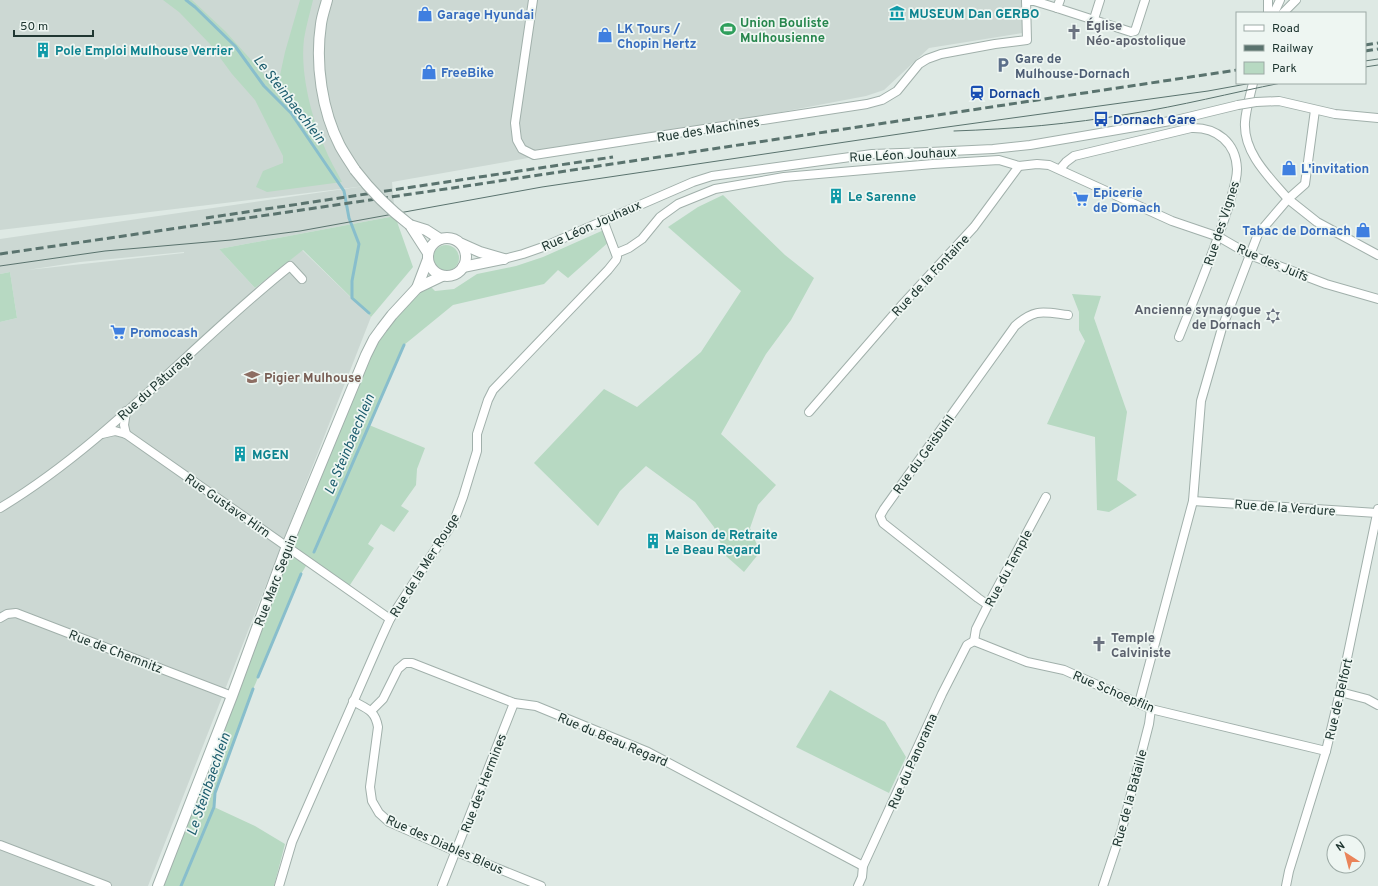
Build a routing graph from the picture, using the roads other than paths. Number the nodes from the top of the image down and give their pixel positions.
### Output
1 (327, 0) edge
2 (533, 0) edge
3 (1100, 0) edge
4 (1145, 0) edge
5 (1268, 0) edge
6 (1280, 0) edge
7 (1296, 0) edge
8 (1026, 1) edge
9 (1059, 4) edge
10 (1268, 12) edge
11 (1274, 12) edge
12 (1284, 12) edge
13 (1094, 19) junction
14 (1253, 84) edge
15 (1315, 110) junction
16 (1378, 118) edge
17 (1020, 166) junction
18 (1060, 169) junction
19 (1288, 199) junction
20 (603, 220) junction
21 (410, 225) junction
22 (1219, 237) junction
23 (440, 239) junction
24 (462, 244) junction
25 (617, 253) junction
26 (1250, 255) junction
27 (1378, 255) edge
28 (428, 256) junction
29 (504, 258) junction
30 (463, 267) junction
31 (442, 276) junction
32 (302, 279) dead end
33 (417, 288) junction
34 (1378, 299) edge
35 (1068, 315) dead end
36 (1179, 337) dead end
37 (126, 411) junction
38 (809, 412) dead end
39 (100, 434) junction
40 (126, 434) junction
41 (1046, 497) dead end
42 (1193, 501) junction
43 (0, 508) edge
44 (1378, 511) edge
45 (287, 546) junction
46 (988, 605) junction
47 (0, 618) edge
48 (390, 619) junction
49 (974, 641) junction
50 (1340, 692) junction
51 (232, 696) junction
52 (353, 701) junction
53 (514, 703) junction
54 (1139, 703) junction
55 (1378, 705) edge
56 (1150, 709) junction
57 (371, 711) junction
58 (1326, 751) junction
59 (0, 845) edge
60 (457, 852) junction
61 (863, 866) junction
62 (107, 886) edge
63 (158, 886) edge
64 (279, 886) edge
65 (442, 886) edge
66 (541, 886) edge
67 (858, 886) edge
68 (1103, 886) edge
69 (1286, 886) edge

1 - 21 street, bridge
2 - 8 street, Rue des Machines
3 - 13 street
4 - 13 street
5 - 10 street
6 - 11 street
7 - 12 street
8 - 9 street
9 - 13 street
14 - 19 street
15 - 16 street, Rue Léon Jouhaux
15 - 19 street
15 - 20 street, Rue Léon Jouhaux, bridge
17 - 18 street
17 - 25 street
17 - 38 street, Rue de la Fontaine
18 - 22 street, Rue des Juifs
18 - 22 street, Rue des Vignes
19 - 26 street
19 - 27 street
20 - 25 street
20 - 29 street, Rue Léon Jouhaux
21 - 23 street
21 - 28 street
22 - 26 street, Rue des Juifs
22 - 36 street, Rue des Vignes
23 - 24 street
23 - 28 street
24 - 29 street, Rue Léon Jouhaux
24 - 30 street
25 - 48 street, Rue de la Mer Rouge
26 - 34 street, Rue des Juifs
26 - 42 street
28 - 31 street
28 - 33 street, Rue Marc Seguin
29 - 30 street, Rue Léon Jouhaux
30 - 31 street
31 - 33 street, Rue Marc Seguin
32 - 37 street, Rue du Pâturage
33 - 45 street, Rue Marc Seguin
35 - 46 street, Rue du Geisbuhl
37 - 39 street, Rue du Pâturage
37 - 40 street
39 - 40 street
39 - 43 street, Rue du Pâturage
40 - 45 street, Rue Gustave Hirn
41 - 46 street, Rue du Temple
42 - 44 street, Rue de la Verdure
42 - 54 street
44 - 50 street, Rue de Belfort
45 - 48 street, Rue Gustave Hirn
45 - 51 street, Rue Marc Seguin
46 - 49 street, Rue du Temple
47 - 51 street, Rue de Chemnitz
48 - 52 street, Rue de la Mer Rouge
49 - 54 street, Rue Schoepflin
49 - 61 street, Rue du Panorama
50 - 55 street
50 - 58 street, Rue de Belfort
51 - 63 street, Rue Marc Seguin
52 - 57 street
52 - 64 street, Rue de la Mer Rouge
53 - 57 street, Rue du Beau Regard
53 - 60 street, Rue des Hermines
53 - 61 street, Rue du Beau Regard
54 - 56 street, Rue Schoepflin
56 - 58 street, Rue Schoepflin
56 - 68 street, Rue de la Bataille
57 - 60 street, Rue des Diables Bleus
58 - 69 street, Rue de Belfort
59 - 62 street
60 - 65 street, Rue des Hermines
60 - 66 street, Rue des Diables Bleus
61 - 67 street, Rue du Panorama

